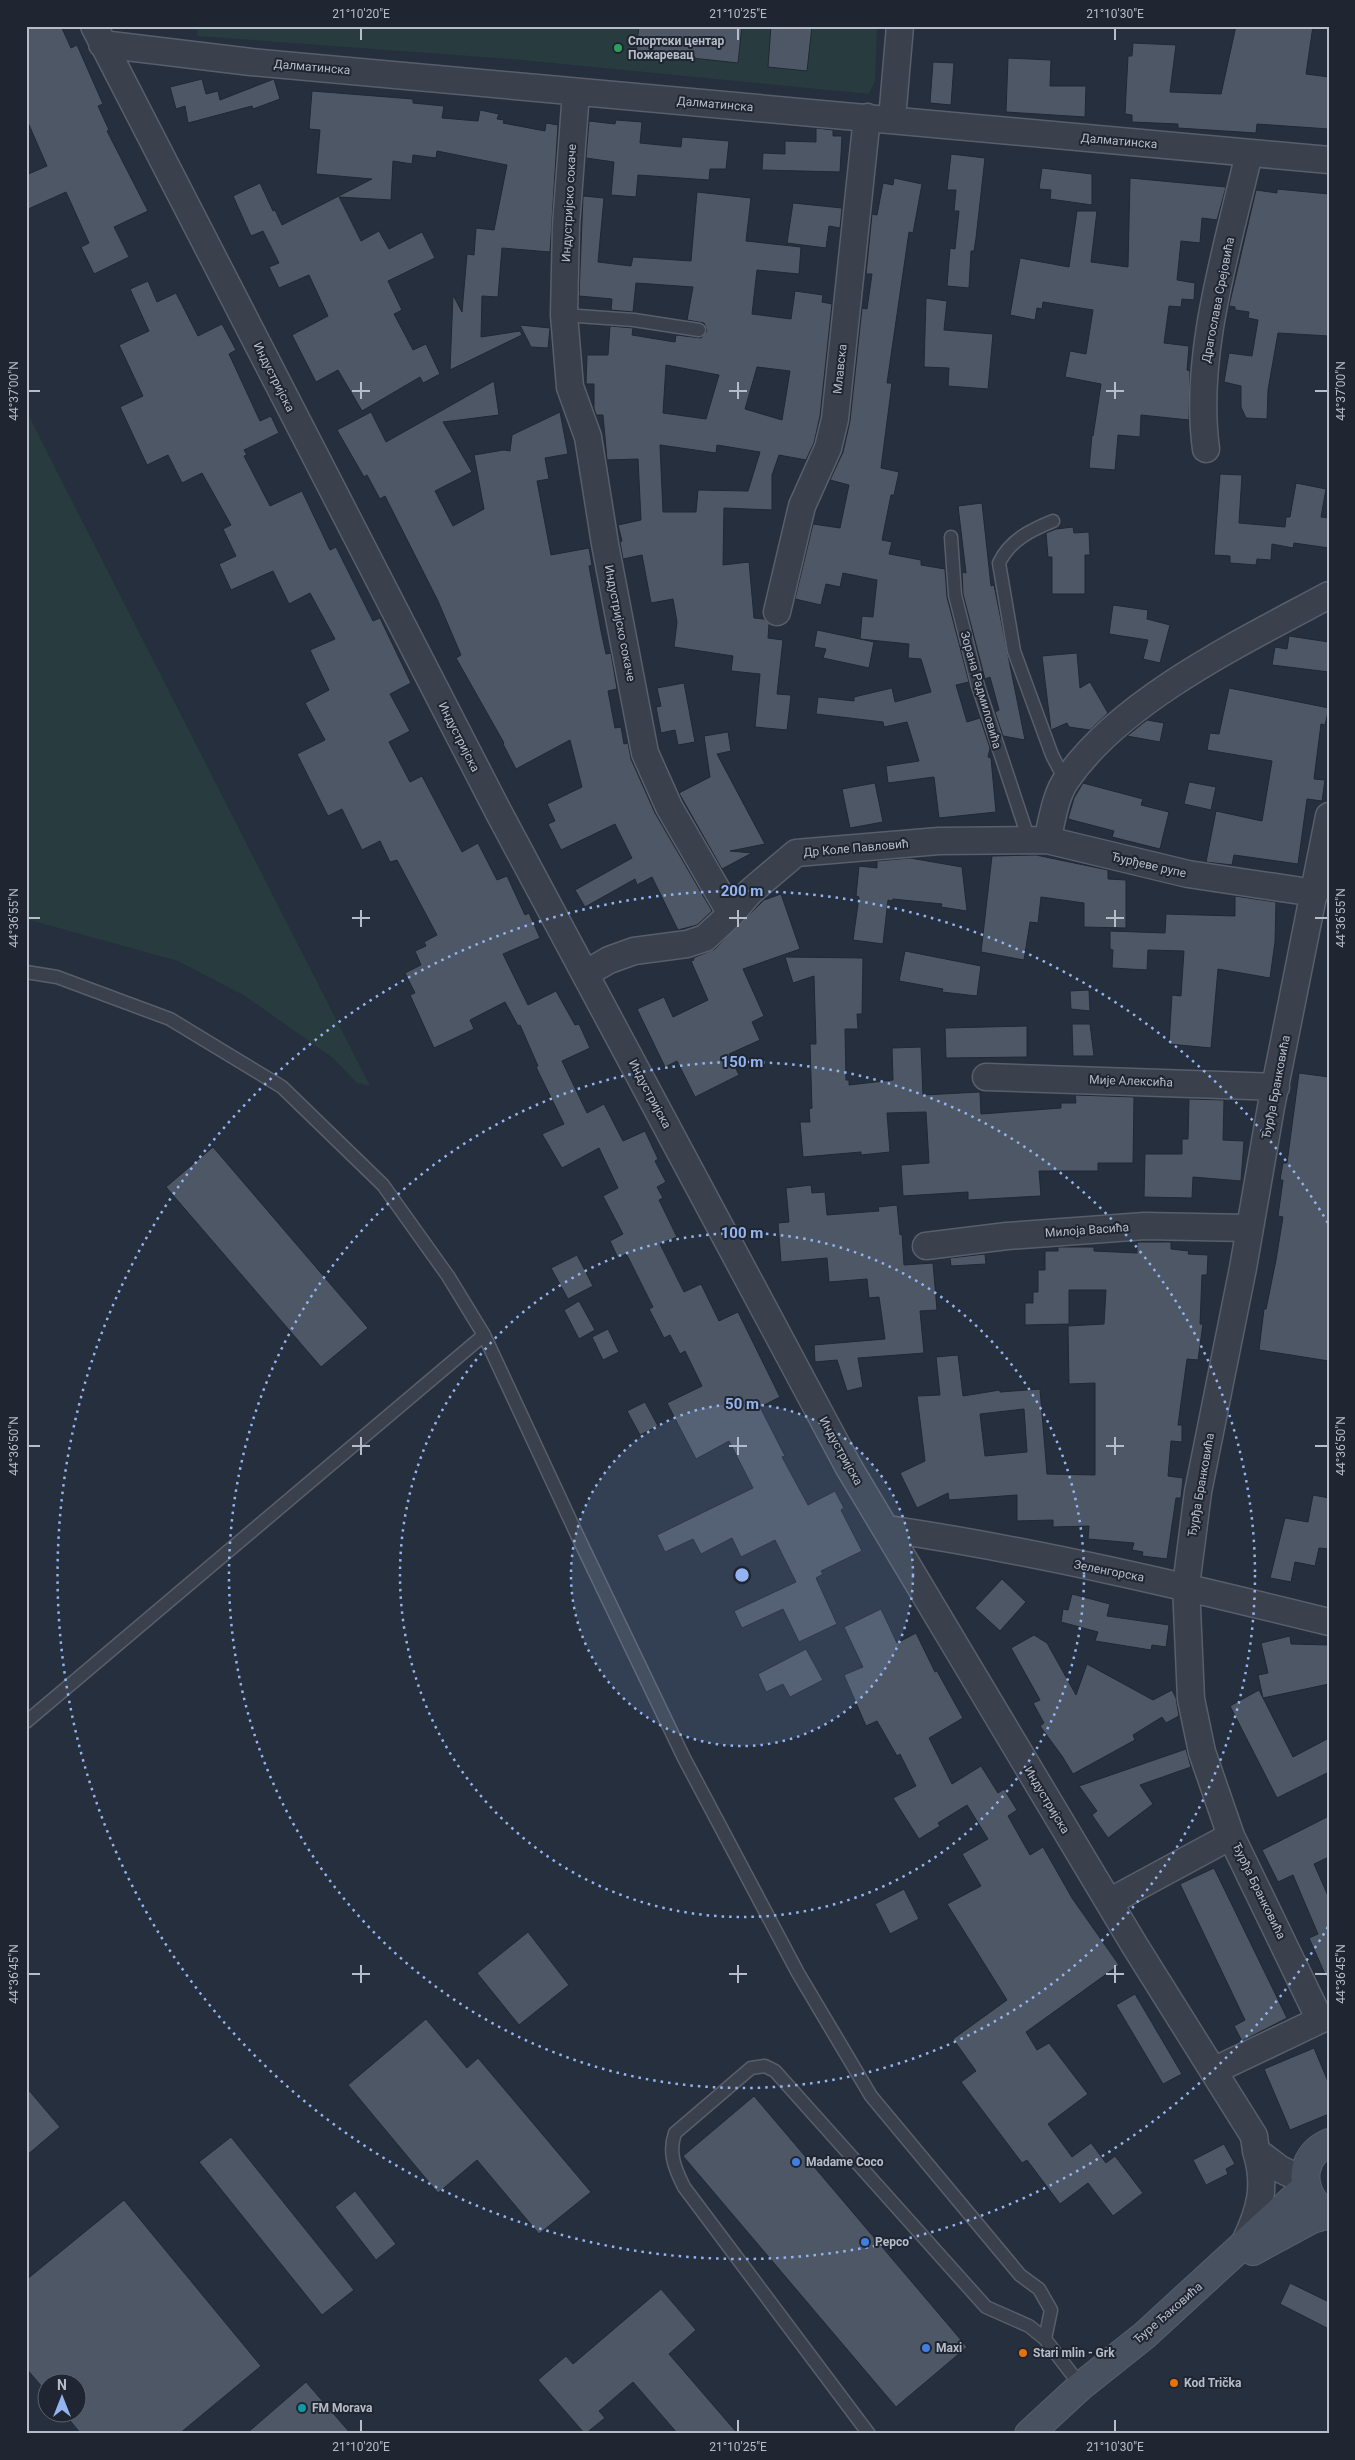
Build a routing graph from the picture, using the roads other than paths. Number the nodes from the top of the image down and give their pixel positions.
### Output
1 (900, 26) edge
2 (98, 35) edge
3 (576, 92) junction
4 (880, 118) junction
5 (1249, 153) junction
6 (1329, 160) edge
7 (564, 315) junction
8 (699, 330) dead end
9 (1206, 450) dead end
10 (1053, 520) dead end
11 (951, 537) dead end
12 (1329, 595) edge
13 (777, 612) dead end
14 (1066, 780) junction
15 (1329, 816) edge
16 (1038, 840) junction
17 (1315, 893) junction
18 (731, 914) junction
19 (26, 972) edge
20 (585, 974) junction
21 (986, 1077) dead end
22 (1276, 1087) junction
23 (1249, 1228) junction
24 (926, 1246) dead end
25 (484, 1335) junction
26 (888, 1529) junction
27 (1186, 1586) junction
28 (1329, 1622) edge
29 (26, 1722) edge
30 (1231, 1836) junction
31 (1109, 1902) junction
32 (1213, 2072) junction
33 (1255, 2143) junction
34 (1329, 2143) edge
35 (1307, 2176) junction
36 (1329, 2213) edge
37 (1245, 2242) junction
38 (1216, 2271) junction
39 (1045, 2339) junction
40 (1082, 2386) junction
41 (1032, 2433) edge
42 (869, 2434) edge

1 - 4 street, Млавска
2 - 3 street, Далматинска
2 - 20 street, Индустријска
3 - 4 street, Далматинска
3 - 7 street, Индустријско сокаче
4 - 5 street, Далматинска
4 - 13 street, Млавска
5 - 6 street, Далматинска
5 - 9 street, Драгослава Срејовића
7 - 8 lane
7 - 18 street, Индустријско сокаче
10 - 14 lane
11 - 16 lane, Зорана Радмиловића
12 - 14 street
14 - 16 street
15 - 17 street, Ђурђа Бранковића
16 - 17 street, Ђурђеве рупе
16 - 18 street, Др Коле Павловић
17 - 22 street, Ђурђа Бранковића
18 - 20 street, Др Коле Павловић
19 - 25 lane
20 - 26 street, Индустријска
21 - 22 street, Мије Алексића
22 - 23 street, Ђурђа Бранковића
23 - 24 street, Милоја Васића
23 - 27 street, Ђурђа Бранковића
25 - 29 lane
25 - 39 lane
26 - 27 street, Зеленгорска
26 - 31 street, Индустријска
27 - 28 street, Зеленгорска
27 - 30 street, Ђурђа Бранковића
30 - 31 street
30 - 32 street, Ђурђа Бранковића
31 - 32 street, Индустријска
32 - 33 street, Индустријска
33 - 35 street, Индустријска
33 - 37 street
34 - 35 street, Ђуре Ђаковића
35 - 36 street
35 - 37 street, Ђуре Ђаковића
36 - 38 street, Ђуре Ђаковића
37 - 38 street, Ђуре Ђаковића
38 - 40 street, Ђуре Ђаковића
39 - 40 lane
39 - 42 lane
40 - 41 street, Ђуре Ђаковића

